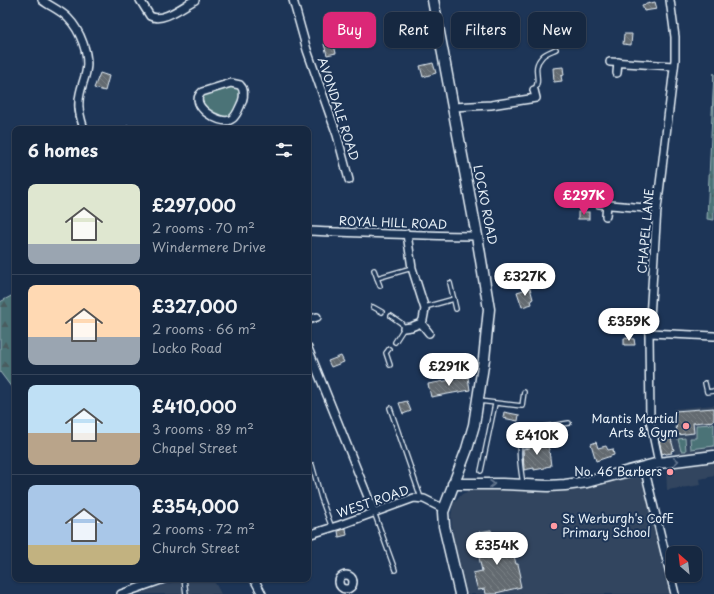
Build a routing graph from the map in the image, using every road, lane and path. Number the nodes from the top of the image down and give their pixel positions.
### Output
1 (42, 0) edge
2 (140, 0) edge
3 (195, 0) edge
4 (293, 0) edge
5 (433, 0) edge
6 (670, 0) edge
7 (556, 49) dead end
8 (610, 62) dead end
9 (618, 62) junction
10 (674, 66) junction
11 (617, 73) dead end
12 (534, 90) joint
13 (453, 107) junction
14 (229, 121) junction
15 (83, 126) edge
16 (231, 126) edge
17 (349, 180) dead end
18 (599, 204) dead end
19 (607, 204) junction
20 (658, 209) junction
21 (606, 216) dead end
22 (311, 231) edge
23 (407, 234) junction
24 (477, 236) junction
25 (412, 268) junction
26 (374, 270) dead end
27 (377, 278) junction
28 (450, 283) dead end
29 (380, 286) dead end
30 (454, 299) junction
31 (373, 307) dead end
32 (425, 307) junction
33 (456, 309) dead end
34 (382, 312) dead end
35 (391, 316) dead end
36 (317, 317) dead end
37 (311, 319) edge
38 (421, 324) junction
39 (404, 328) junction
40 (429, 333) dead end
41 (649, 333) junction
42 (714, 336) edge
43 (395, 342) dead end
44 (389, 349) dead end
45 (311, 355) edge
46 (390, 365) dead end
47 (705, 383) dead end
48 (714, 391) edge
49 (524, 392) dead end
50 (478, 401) junction
51 (495, 404) junction
52 (390, 408) dead end
53 (569, 423) dead end
54 (714, 456) edge
55 (659, 463) junction
56 (312, 465) dead end
57 (644, 467) junction
58 (481, 471) dead end
59 (453, 484) junction
60 (523, 485) junction
61 (421, 499) junction
62 (444, 509) junction
63 (374, 512) junction
64 (332, 528) junction
65 (311, 534) edge
66 (395, 570) dead end
67 (155, 582) edge
68 (184, 582) edge
69 (256, 582) edge
70 (121, 594) edge
71 (186, 594) edge
72 (262, 594) edge
73 (460, 594) edge
74 (675, 594) edge

1 - 15 street
2 - 3 street
4 - 17 street, AVONDALE ROAD
5 - 13 street, LOCKO ROAD
6 - 10 street, CHAPEL LANE
7 - 12 lane
8 - 9 street
9 - 10 street
9 - 11 street
10 - 20 street, CHAPEL LANE
12 - 13 street
13 - 24 street, LOCKO ROAD
14 - 14 street
14 - 16 street
18 - 19 street
19 - 20 street
19 - 21 street
20 - 41 street, CHAPEL LANE
22 - 23 street, ROYAL HILL ROAD
23 - 24 street, ROYAL HILL ROAD
23 - 25 street
24 - 50 street, LOCKO ROAD
25 - 27 lane
25 - 32 street
26 - 27 lane
27 - 29 lane
28 - 30 lane
30 - 32 lane
30 - 33 lane
31 - 34 lane
32 - 38 street
35 - 39 lane
36 - 37 street
38 - 39 street
38 - 40 street
39 - 43 lane
41 - 42 street
41 - 55 street, CHAPEL LANE
44 - 46 lane
45 - 63 street
47 - 48 lane
49 - 51 lane
50 - 51 lane
50 - 59 street, LOCKO ROAD
51 - 58 lane
52 - 61 lane
53 - 60 lane
55 -> 54 street
55 - 57 street
56 - 64 lane
57 - 60 street
57 - 74 street
59 -> 60 street
59 - 62 street, LOCKO ROAD
61 - 62 street, WEST ROAD
61 - 63 street, WEST ROAD
62 - 73 street
63 - 64 street, WEST ROAD
63 - 66 lane
64 - 65 street, WEST ROAD
67 - 70 street
68 - 71 lane
69 - 72 street

